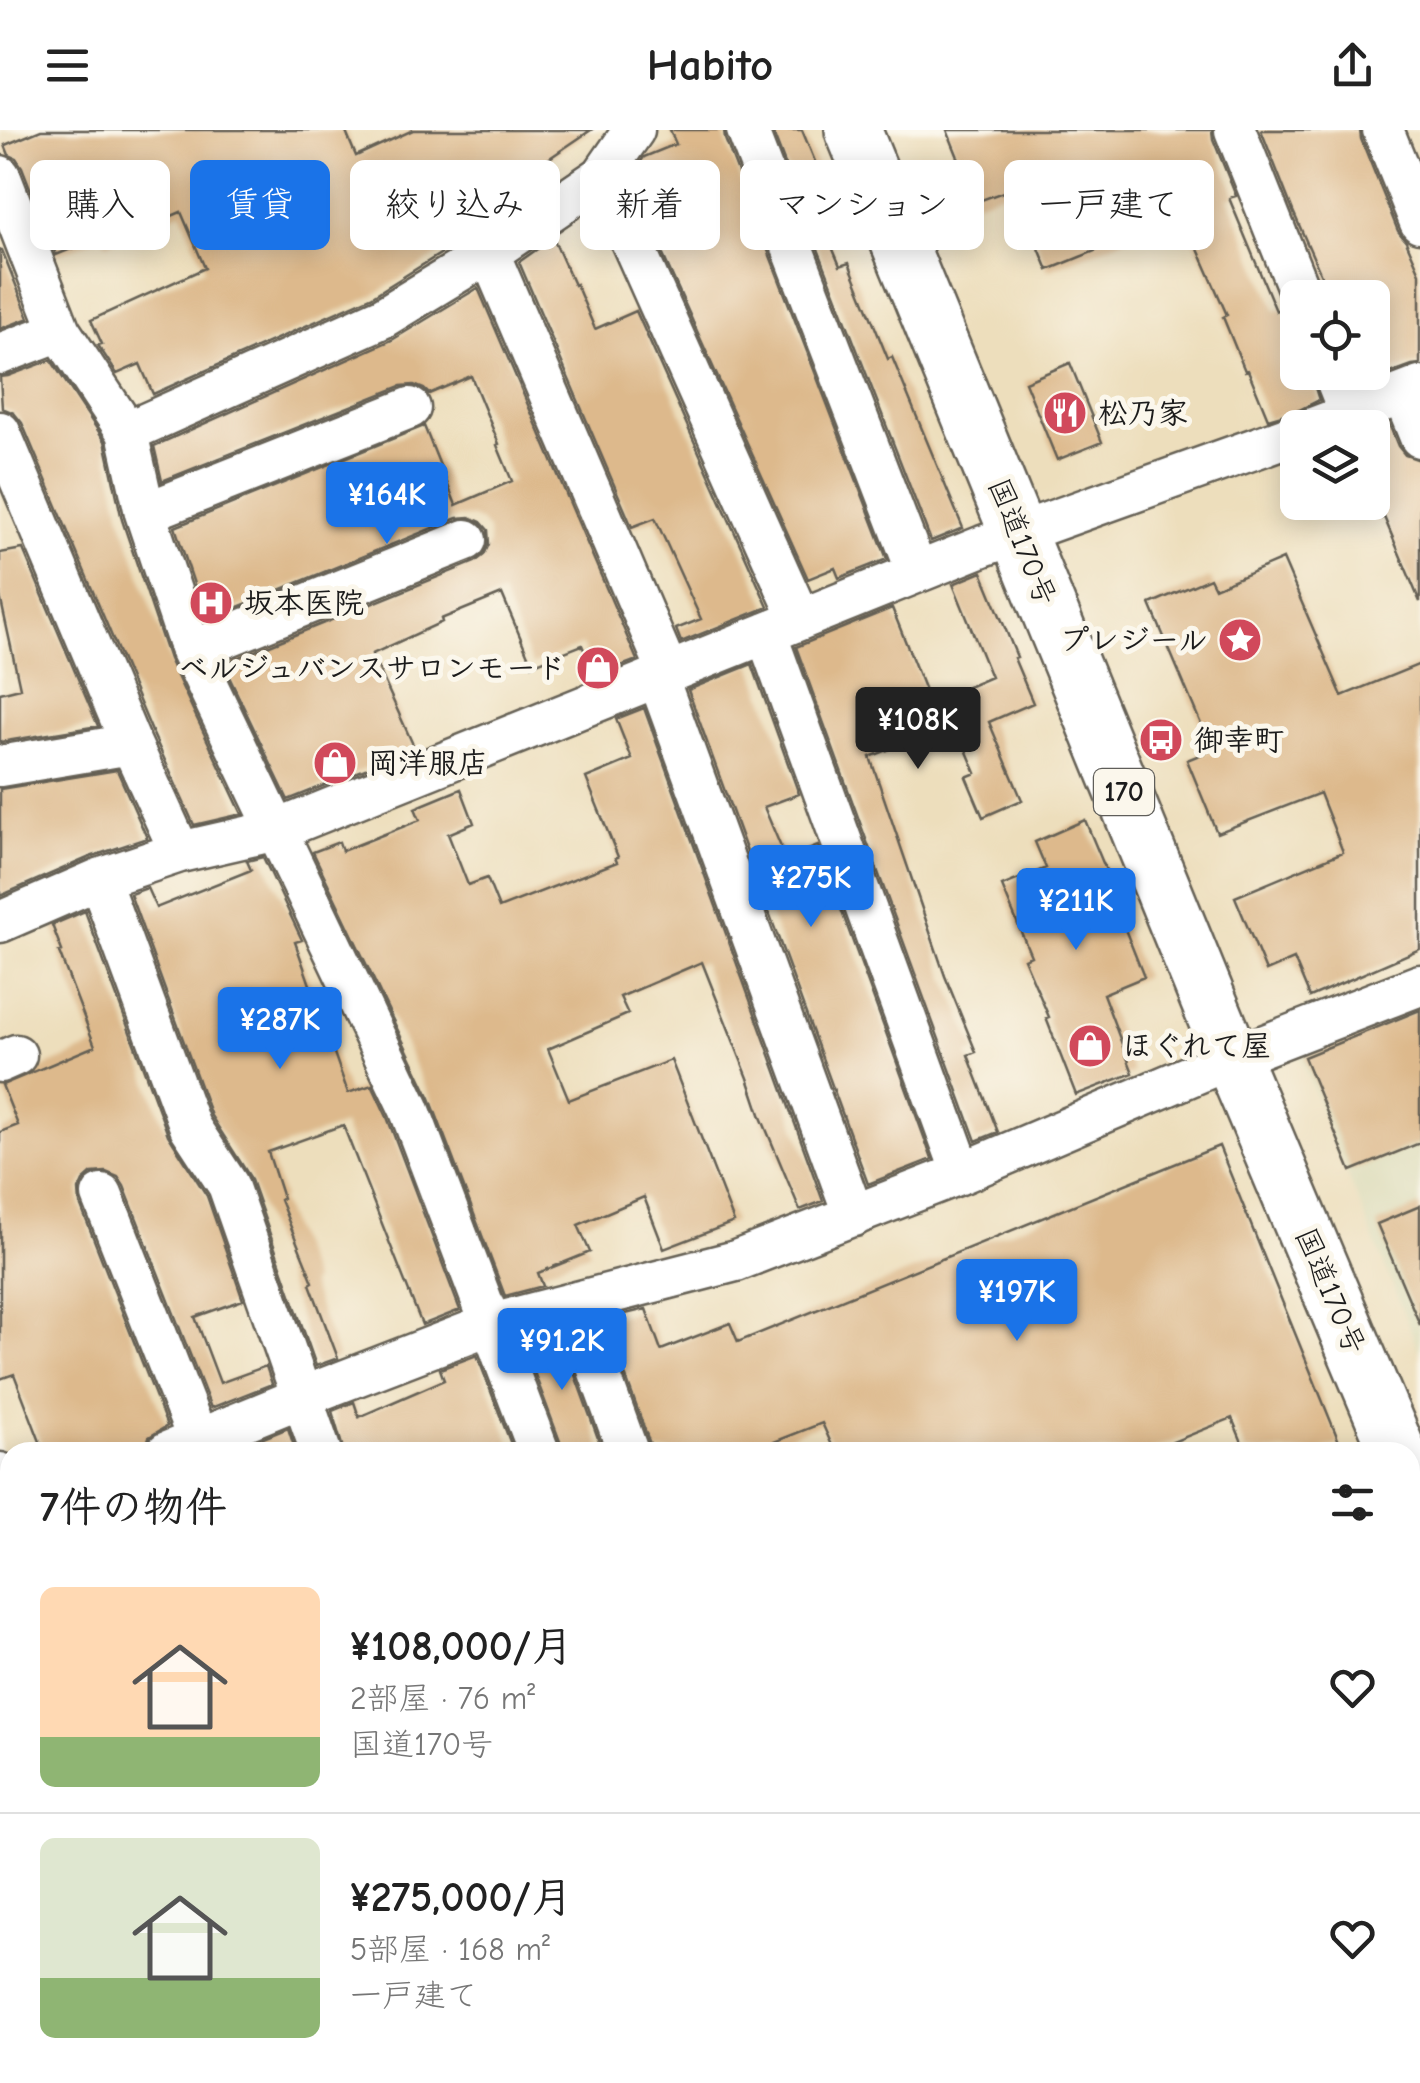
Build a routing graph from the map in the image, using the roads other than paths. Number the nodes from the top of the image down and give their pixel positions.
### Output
1 (634, 130) edge
2 (747, 130) edge
3 (853, 130) edge
4 (1235, 130) edge
5 (1383, 130) edge
6 (613, 160) edge
7 (0, 176) edge
8 (580, 191) edge
9 (1420, 222) edge
10 (632, 250) edge
11 (489, 253) junction
12 (1295, 280) edge
13 (60, 331) junction
14 (0, 354) edge
15 (1411, 391) edge
16 (410, 408) dead end
17 (1360, 410) edge
18 (0, 432) edge
19 (127, 432) junction
20 (1420, 437) edge
21 (1280, 439) edge
22 (145, 513) junction
23 (1018, 533) junction
24 (466, 540) dead end
25 (918, 572) junction
26 (783, 626) junction
27 (192, 651) junction
28 (663, 676) junction
29 (131, 744) junction
30 (0, 766) edge
31 (277, 830) junction
32 (180, 852) junction
33 (100, 879) junction
34 (0, 922) edge
35 (1420, 985) edge
36 (1232, 1058) junction
37 (962, 1173) junction
38 (102, 1195) dead end
39 (854, 1216) junction
40 (574, 1303) junction
41 (491, 1324) junction
42 (302, 1396) junction
43 (182, 1442) edge
44 (193, 1442) edge
45 (318, 1442) edge
46 (536, 1442) edge
47 (624, 1442) edge
48 (1394, 1442) edge

1 - 6 street
2 - 25 street
3 - 23 highway, 国道170号 / 170
4 - 12 street
5 - 9 street
7 - 13 street
8 - 11 street
10 - 26 street
11 - 19 street
11 - 28 street
13 - 14 street
13 - 19 street
15 - 17 street
15 - 20 street
16 - 22 street
18 - 29 street
19 - 22 street
21 - 23 street
22 - 27 street
23 - 25 street
23 - 36 highway, 国道170号 / 170
24 - 27 street
25 - 26 street
26 - 28 street
26 - 37 street
27 - 31 street
28 - 31 street
28 - 39 street
29 - 30 street
29 - 32 street
31 - 32 street
31 - 41 street
32 - 33 street
33 - 34 street
33 - 42 street
35 - 36 street
36 - 37 street
36 - 48 highway, 国道170号 / 170
37 - 39 street
38 - 43 street
39 - 40 street
40 - 41 street
40 - 47 street
41 - 42 street
41 - 46 street
42 - 44 street
42 - 45 street

